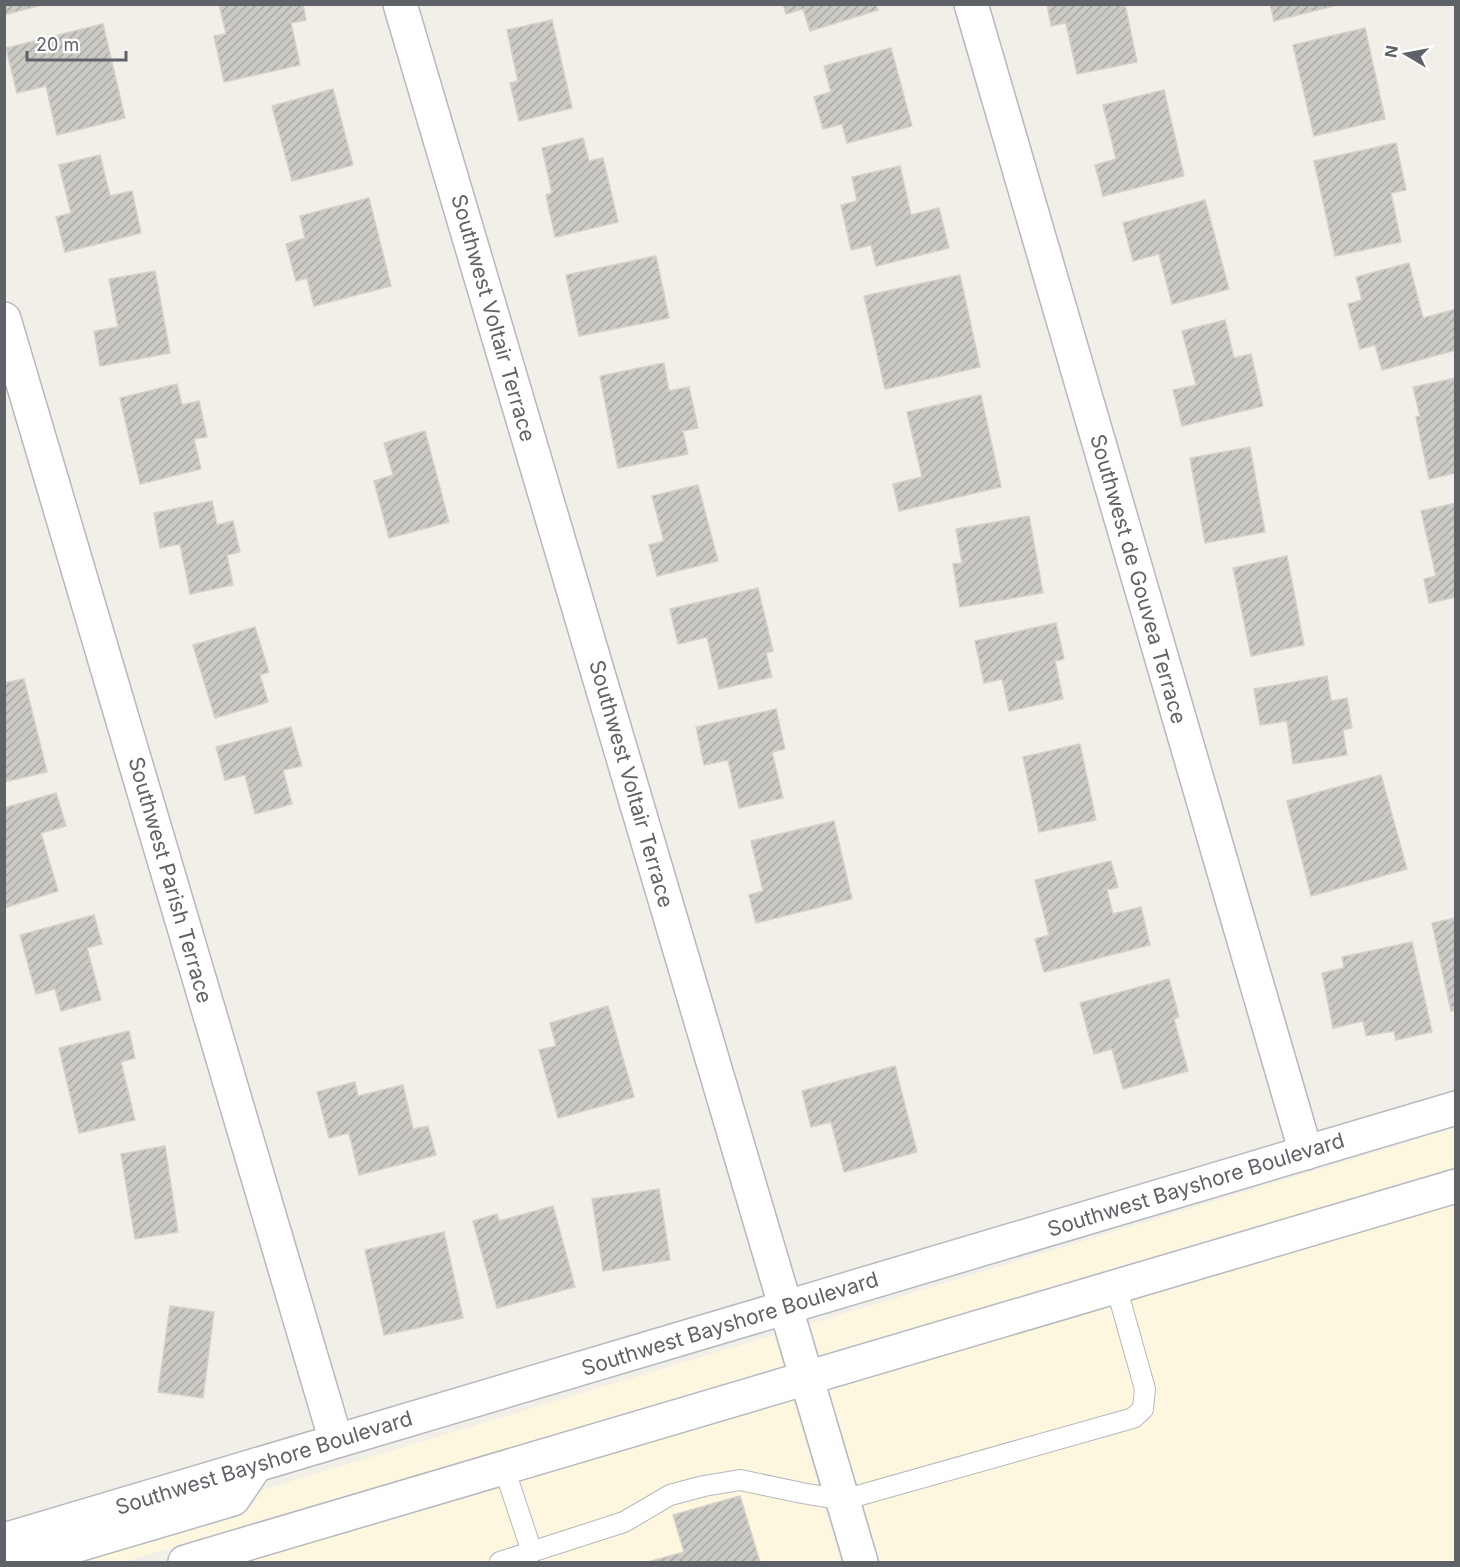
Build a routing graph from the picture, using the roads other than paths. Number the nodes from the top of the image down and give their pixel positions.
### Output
1 (400, 4) edge
2 (970, 4) edge
3 (4, 319) edge
4 (1455, 1108) edge
5 (1306, 1153) junction
6 (1455, 1186) edge
7 (1116, 1286) junction
8 (786, 1308) junction
9 (806, 1377) junction
10 (336, 1441) junction
11 (256, 1465) junction
12 (504, 1468) junction
13 (843, 1500) junction
14 (4, 1540) edge
15 (532, 1552) junction
16 (20, 1563) edge
17 (185, 1563) edge
18 (500, 1563) edge
19 (861, 1563) edge

1 - 8 street, Southwest Voltair Terrace
2 - 5 street, Southwest de Gouvea Terrace
3 - 10 street, Southwest Parish Terrace
4 - 5 street, Southwest Bayshore Boulevard
5 - 8 street, Southwest Bayshore Boulevard
6 - 7 street
7 - 9 street
7 - 13 lane
8 - 9 street, Southwest Voltair Terrace
8 - 10 street, Southwest Bayshore Boulevard
9 - 12 street
9 - 13 street, Southwest Voltair Terrace
10 - 11 street, Southwest Bayshore Boulevard
11 - 14 street, Southwest Bayshore Boulevard
11 - 16 street
12 - 15 lane
12 - 17 street
13 - 15 lane
13 - 19 street, Southwest Voltair Terrace
15 - 18 lane

